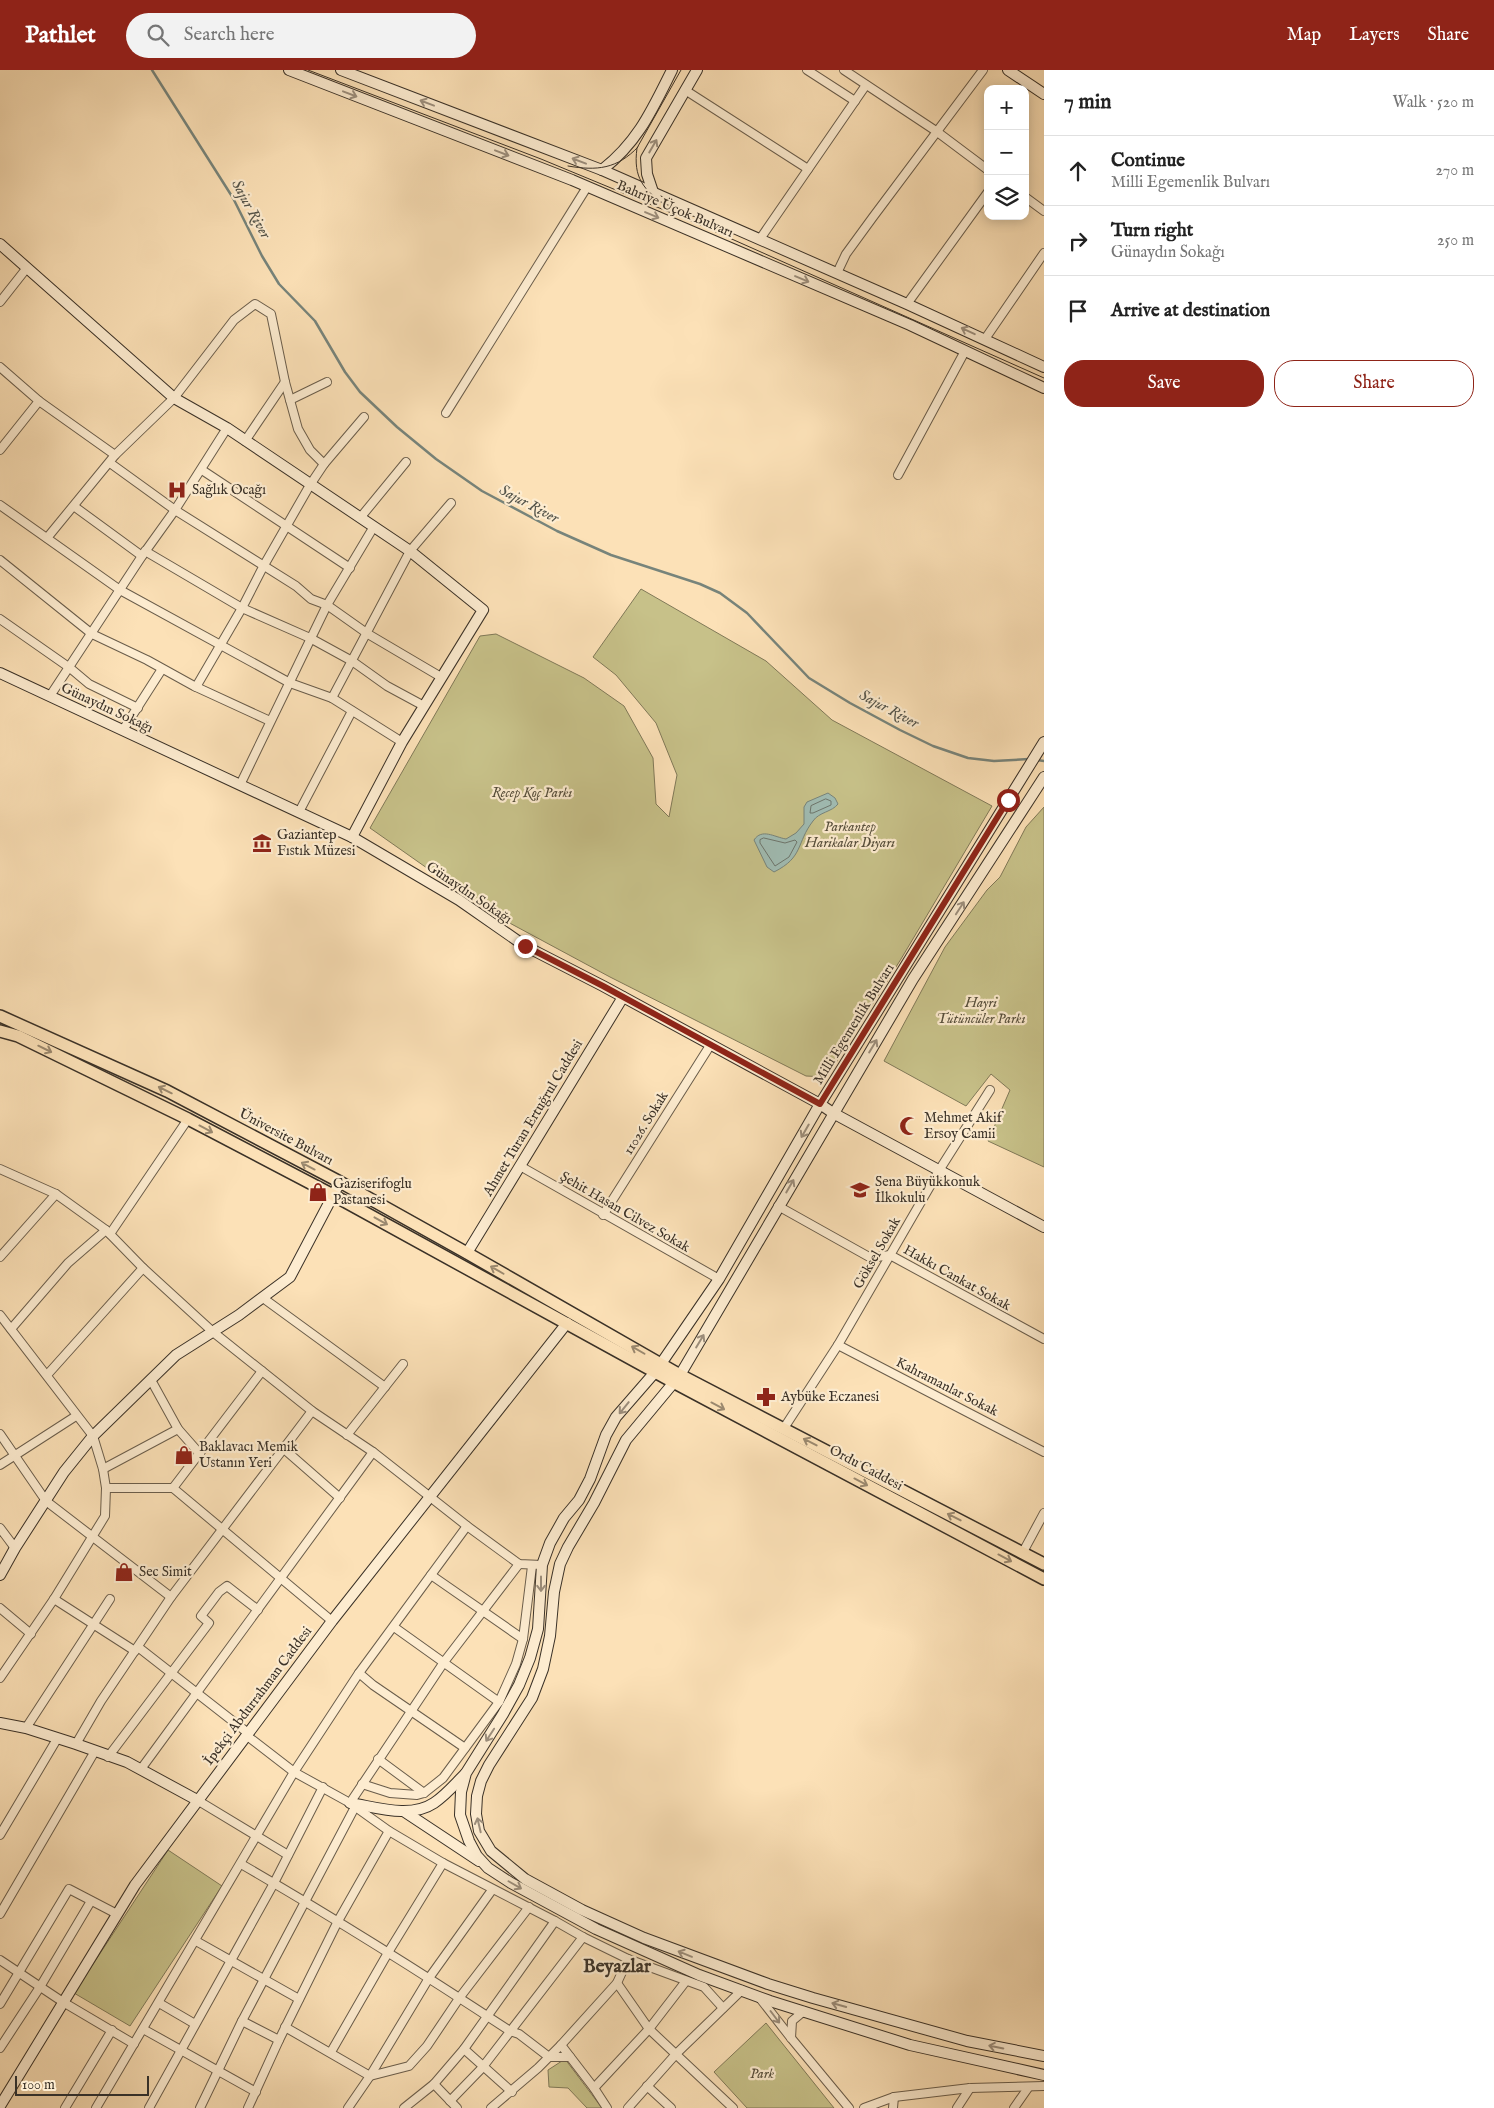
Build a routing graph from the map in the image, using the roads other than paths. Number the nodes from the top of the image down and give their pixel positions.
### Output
1 (289, 70) edge
2 (341, 70) edge
3 (672, 70) edge
4 (696, 70) edge
5 (807, 70) edge
6 (844, 70) edge
7 (983, 70) edge
8 (1008, 70) edge
9 (866, 85) junction
10 (685, 90) junction
11 (1044, 94) edge
12 (855, 101) junction
13 (936, 131) junction
14 (984, 167) edge
15 (808, 169) junction
16 (602, 170) junction
17 (587, 187) junction
18 (653, 192) junction
19 (984, 198) edge
20 (1029, 201) edge
21 (1044, 211) edge
22 (760, 239) junction
23 (0, 244) edge
24 (1044, 253) edge
25 (26, 269) junction
26 (837, 273) junction
27 (0, 302) edge
28 (907, 304) junction
29 (985, 339) junction
30 (966, 351) junction
31 (0, 367) edge
32 (1044, 367) edge
33 (285, 382) junction
34 (327, 382) dead end
35 (1044, 388) edge
36 (174, 398) junction
37 (290, 400) junction
38 (38, 401) junction
39 (446, 413) dead end
40 (364, 417) dead end
41 (227, 428) junction
42 (245, 441) junction
43 (0, 450) edge
44 (115, 456) junction
45 (406, 462) dead end
46 (110, 463) junction
47 (324, 464) junction
48 (202, 470) junction
49 (898, 475) dead end
50 (310, 486) junction
51 (451, 503) dead end
52 (0, 505) edge
53 (75, 506) junction
54 (176, 510) junction
55 (360, 518) junction
56 (286, 525) junction
57 (373, 528) junction
58 (47, 538) junction
59 (410, 552) junction
60 (143, 554) junction
61 (0, 560) edge
62 (263, 566) junction
63 (350, 568) junction
64 (120, 590) junction
65 (326, 605) junction
66 (242, 608) junction
67 (0, 619) edge
68 (92, 634) junction
69 (368, 634) junction
70 (310, 638) junction
71 (219, 645) junction
72 (352, 661) junction
73 (70, 668) junction
74 (162, 669) junction
75 (0, 673) edge
76 (442, 678) junction
77 (290, 683) junction
78 (196, 687) junction
79 (50, 696) junction
80 (332, 698) junction
81 (424, 706) junction
82 (138, 708) junction
83 (352, 711) junction
84 (270, 721) junction
85 (123, 730) junction
86 (402, 742) junction
87 (1044, 742) edge
88 (1043, 778) edge
89 (240, 785) junction
90 (299, 812) junction
91 (352, 837) junction
92 (623, 997) junction
93 (0, 1016) edge
94 (0, 1031) edge
95 (711, 1044) junction
96 (990, 1090) dead end
97 (820, 1104) junction
98 (833, 1113) junction
99 (188, 1119) junction
100 (520, 1166) junction
101 (0, 1169) edge
102 (940, 1169) junction
103 (340, 1182) junction
104 (56, 1194) junction
105 (333, 1195) junction
106 (778, 1206) junction
107 (603, 1215) junction
108 (1044, 1227) edge
109 (108, 1232) junction
110 (467, 1252) junction
111 (890, 1255) junction
112 (0, 1257) edge
113 (143, 1268) junction
114 (719, 1279) junction
115 (262, 1298) junction
116 (0, 1315) edge
117 (567, 1323) junction
118 (11, 1329) junction
119 (213, 1332) junction
120 (1044, 1339) edge
121 (838, 1345) junction
122 (403, 1364) dead end
123 (658, 1367) junction
124 (262, 1371) junction
125 (47, 1375) junction
126 (677, 1379) junction
127 (151, 1380) junction
128 (385, 1387) junction
129 (312, 1411) junction
130 (76, 1416) junction
131 (784, 1428) junction
132 (178, 1429) junction
133 (0, 1434) edge
134 (347, 1435) junction
135 (93, 1436) junction
136 (1043, 1448) edge
137 (284, 1449) junction
138 (373, 1452) junction
139 (200, 1454) junction
140 (15, 1456) junction
141 (0, 1465) edge
142 (103, 1469) junction
143 (106, 1488) junction
144 (173, 1488) junction
145 (430, 1496) junction
146 (340, 1498) junction
147 (46, 1501) junction
148 (1044, 1513) edge
149 (467, 1526) junction
150 (0, 1528) edge
151 (222, 1530) junction
152 (93, 1538) junction
153 (15, 1548) junction
154 (1023, 1552) junction
155 (519, 1564) junction
156 (1044, 1564) edge
157 (537, 1565) junction
158 (0, 1575) edge
159 (431, 1575) junction
160 (280, 1579) junction
161 (1044, 1579) edge
162 (171, 1597) junction
163 (110, 1599) dead end
164 (54, 1600) junction
165 (0, 1608) edge
166 (258, 1610) junction
167 (483, 1611) junction
168 (332, 1620) junction
169 (92, 1625) junction
170 (394, 1627) junction
171 (32, 1634) junction
172 (523, 1639) junction
173 (137, 1649) junction
174 (444, 1662) junction
175 (359, 1673) junction
176 (170, 1674) junction
177 (0, 1678) edge
178 (196, 1692) junction
179 (498, 1702) junction
180 (412, 1712) junction
181 (1, 1726) edge
182 (26, 1728) junction
183 (247, 1734) junction
184 (57, 1739) junction
185 (76, 1744) junction
186 (465, 1748) junction
187 (95, 1751) junction
188 (108, 1757) junction
189 (378, 1759) junction
190 (141, 1768) junction
191 (294, 1772) junction
192 (466, 1773) junction
193 (362, 1784) junction
194 (323, 1788) junction
195 (424, 1793) junction
196 (197, 1800) junction
197 (353, 1805) junction
198 (405, 1812) junction
199 (389, 1831) junction
200 (0, 1835) edge
201 (256, 1837) junction
202 (288, 1855) junction
203 (443, 1863) junction
204 (242, 1864) junction
205 (488, 1868) junction
206 (274, 1883) junction
207 (492, 1890) junction
208 (306, 1900) junction
209 (91, 1901) junction
210 (529, 1907) junction
211 (0, 1914) edge
212 (117, 1914) junction
213 (556, 1920) junction
214 (338, 1921) junction
215 (583, 1937) junction
216 (196, 1941) junction
217 (389, 1951) junction
218 (230, 1959) junction
219 (628, 1959) junction
220 (0, 1960) edge
221 (20, 1973) junction
222 (429, 1978) junction
223 (264, 1979) junction
224 (686, 1981) junction
225 (617, 1983) junction
226 (40, 1987) junction
227 (742, 1990) junction
228 (759, 1996) junction
229 (460, 1997) junction
230 (299, 1999) junction
231 (63, 2002) junction
232 (158, 2003) junction
233 (0, 2004) edge
234 (723, 2008) junction
235 (804, 2011) junction
236 (487, 2016) junction
237 (242, 2021) junction
238 (195, 2024) junction
239 (285, 2027) junction
240 (143, 2029) junction
241 (649, 2029) junction
242 (112, 2030) junction
243 (510, 2031) junction
244 (791, 2038) junction
245 (279, 2040) junction
246 (134, 2044) junction
247 (560, 2045) junction
248 (0, 2048) edge
249 (464, 2049) junction
250 (181, 2050) junction
251 (331, 2052) junction
252 (676, 2054) junction
253 (1044, 2056) edge
254 (549, 2057) junction
255 (570, 2057) junction
256 (482, 2068) junction
257 (218, 2070) junction
258 (1044, 2075) edge
259 (370, 2076) junction
260 (434, 2084) junction
261 (647, 2086) junction
262 (1044, 2086) edge
263 (594, 2088) junction
264 (970, 2088) junction
265 (1028, 2088) junction
266 (256, 2092) junction
267 (512, 2092) junction
268 (894, 2097) junction
269 (450, 2101) junction
270 (0, 2106) edge
271 (65, 2108) edge
272 (96, 2108) edge
273 (149, 2108) edge
274 (200, 2108) edge
275 (248, 2108) edge
276 (348, 2108) edge
277 (404, 2108) edge
278 (457, 2108) edge
279 (491, 2108) edge
280 (607, 2108) edge
281 (628, 2108) edge
282 (671, 2108) edge
283 (733, 2108) edge
284 (849, 2108) edge
285 (864, 2108) edge
286 (893, 2108) edge
287 (957, 2108) edge
288 (1014, 2108) edge

1 -> 17 main road, Bahriye Üçok Bulvarı
16 -> 2 main road, Bahriye Üçok Bulvarı
3 - 16 main road
4 - 10 main road
5 - 12 street
6 - 9 street
7 - 13 street
8 - 11 main road
9 - 12 street
9 - 13 street
10 - 15 street
18 -> 10 main road
12 - 15 street
13 - 14 street
13 - 26 street
15 - 22 street
16 - 18 main road, Bahriye Üçok Bulvarı
17 -> 30 main road, Bahriye Üçok Bulvarı
17 - 39 street
18 - 22 main road, Bahriye Üçok Bulvarı
19 - 28 street
20 - 21 street
22 - 26 main road, Bahriye Üçok Bulvarı
23 - 25 main road
24 - 29 street
25 - 27 street
25 - 36 main road
26 - 28 main road, Bahriye Üçok Bulvarı
29 -> 28 main road, Bahriye Üçok Bulvarı
29 - 32 main road, Bahriye Üçok Bulvarı
30 - 35 main road, Bahriye Üçok Bulvarı
30 - 49 street
31 - 38 street
33 - 36 street
33 - 37 street
33 - 42 street
34 - 37 street
36 - 41 main road
36 - 44 street
37 - 47 street
38 - 43 street
38 - 44 street
40 - 47 street
41 - 42 main road
41 - 48 street
42 - 50 main road
44 - 46 street
45 - 55 street
46 - 53 street
46 - 54 street
47 - 50 street
48 - 54 street
48 - 56 street
50 - 55 main road
50 - 56 street
51 - 59 street
52 - 58 street
53 - 58 street
53 - 60 street
54 - 60 street
54 - 62 street
55 - 57 main road
56 - 62 street
56 - 63 street
57 - 59 main road
57 - 63 street
58 - 64 street
59 - 69 street
59 - 76 main road
60 - 64 street
60 - 66 street
61 - 68 street
62 - 65 street
62 - 66 street
63 - 65 street
64 - 68 street
64 - 71 street
65 - 69 street
65 - 70 street
66 - 70 street
66 - 71 street
67 - 73 street
68 - 73 street
68 - 74 street
69 - 72 street
69 - 76 street
70 - 72 street
70 - 77 street
71 - 77 street
71 - 78 street
72 - 80 street
72 - 81 street
73 - 79 street
73 - 82 street
74 - 78 street
74 - 82 street
75 - 79 main road, Günaydın Sokağı
76 - 81 main road
77 - 80 street
77 - 84 street
78 - 84 street
79 - 85 main road, Günaydın Sokağı
80 - 83 street
81 - 86 main road
82 - 85 street
83 - 86 street
83 - 90 street
84 - 89 street
85 - 89 main road, Günaydın Sokağı
86 - 91 main road
87 - 97 main road, Milli Egemenlik Bulvarı
98 -> 88 main road, Milli Egemenlik Bulvarı
89 - 90 main road, Günaydın Sokağı
90 - 91 main road, Günaydın Sokağı
91 - 92 main road, Günaydın Sokağı
92 - 95 main road, Günaydın Sokağı
92 - 100 main road, Ahmet Turan Ertuğrul Caddesi
103 -> 93 main road, Üniversite Bulvarı
94 -> 99 main road, Üniversite Bulvarı
95 - 97 main road, Günaydın Sokağı
95 - 107 street, 11026. Sokak
96 - 102 street, Göksel Sokak
97 - 98 main road, Günaydın Sokağı
97 -> 114 main road, Milli Egemenlik Bulvarı
98 - 102 main road, Günaydın Sokağı
106 -> 98 main road, Milli Egemenlik Bulvarı
99 -> 105 main road, Üniversite Bulvarı
99 - 109 street
100 - 107 street, Şehit Hasan Cilvez Sokak
100 - 110 main road, Ahmet Turan Ertuğrul Caddesi
101 - 104 street
102 - 108 main road, Günaydın Sokağı
102 - 111 street, Göksel Sokak
103 - 105 main road
103 - 110 main road, Üniversite Bulvarı
104 - 109 street
104 - 112 street
105 - 115 main road
105 -> 117 main road, Üniversite Bulvarı
106 - 111 street, Hakkı Cankat Sokak
126 -> 106 main road, Milli Egemenlik Bulvarı
107 - 114 street, Şehit Hasan Cilvez Sokak
109 - 113 street
109 - 118 street
123 -> 110 main road, Üniversite Bulvarı
111 - 120 street, Hakkı Cankat Sokak
111 - 121 street, Göksel Sokak
113 - 119 street
113 - 125 street
114 - 123 main road, Milli Egemenlik Bulvarı
115 - 119 main road
115 - 128 street
116 - 118 street
117 - 123 main road, Üniversite Bulvarı
117 - 145 main road, İpekçi Abdurrahman Caddesi
118 - 125 street
119 - 124 street
119 - 127 main road
121 - 131 street, Göksel Sokak
121 - 136 street, Kahramanlar Sokak
122 - 128 street
123 - 126 main road, Üniversite Bulvarı
123 -> 157 main road, Milli Egemenlik Bulvarı
124 - 129 street
124 - 139 street
125 - 130 street
126 - 131 main road, Ordu Caddesi
126 -> 161 main road, Ordu Caddesi
253 -> 126 main road, Milli Egemenlik Bulvarı
127 - 132 street
127 - 135 main road
128 - 134 street
129 - 134 street
129 - 137 street
130 - 135 street
130 - 140 street
154 -> 131 main road, Ordu Caddesi
132 - 139 street
132 - 142 street
133 - 140 street
134 - 138 street
135 - 142 street
135 - 147 main road
137 - 146 street
137 - 151 street
138 - 145 street
138 - 146 street
139 - 144 street
140 - 141 street
140 - 147 street
142 - 143 street
143 - 144 street
143 - 152 street
144 - 151 street
145 - 149 street
145 - 168 main road, İpekçi Abdurrahman Caddesi
146 - 160 street
147 - 152 street
147 - 153 main road
148 - 154 street
149 - 155 street
149 - 159 street
150 - 153 street
151 - 160 street
151 - 162 street
152 - 162 street
152 - 164 street
153 - 158 main road
154 - 156 main road, Ordu Caddesi
155 - 157 street
155 - 167 street
157 - 172 street
157 -> 192 main road, Milli Egemenlik Bulvarı
159 - 167 street
159 - 170 street
160 - 166 street
160 - 168 street
162 - 173 street
163 - 169 street
164 - 169 street
164 - 171 street
165 - 171 street
166 - 176 street
166 - 178 street
167 - 172 street
167 - 174 street
168 - 183 main road, İpekçi Abdurrahman Caddesi
169 - 173 street
169 - 182 street
170 - 174 street
170 - 175 street
171 - 177 street
172 - 179 street
173 - 176 street
173 - 185 street
174 - 179 street
174 - 180 street
175 - 180 street
175 - 191 street
176 - 178 street
176 - 188 street
178 - 183 street
178 - 190 street
179 - 186 street
180 - 186 street
180 - 189 street
181 - 182 main road
182 - 184 main road
183 - 191 street
183 - 196 main road, İpekçi Abdurrahman Caddesi
184 - 185 main road
184 - 200 street
185 - 187 main road
186 - 195 street
187 - 188 main road
187 - 211 street
188 - 190 main road
189 - 193 street
189 - 195 street
190 - 196 main road
191 - 194 street
191 - 201 street
192 - 198 main road
192 - 205 main road
193 - 195 street
193 - 197 street
194 - 197 street
194 - 202 street
196 - 201 street
196 - 212 main road, İpekçi Abdurrahman Caddesi
197 - 198 main road
197 - 199 street
197 - 208 street
198 - 205 main road
199 - 203 street
199 - 214 street
201 - 202 street
201 - 204 street
202 - 206 street
203 - 207 street
203 - 217 street
204 - 206 street
204 - 216 street
205 -> 227 main road
206 - 208 street
206 - 218 street
207 - 210 street
207 - 222 street
208 - 214 street
208 - 223 street
209 - 212 street
209 - 221 street
209 - 226 street
210 - 213 street
210 - 229 street
212 - 231 main road, İpekçi Abdurrahman Caddesi
213 - 215 street
213 - 236 street
214 - 217 street
214 - 230 street
215 - 219 street
215 - 243 street
216 - 218 street
216 - 232 street
217 - 222 street
217 - 251 street
218 - 223 street
218 - 238 street
219 - 224 street
219 - 225 street
220 - 221 street
221 - 226 street
221 - 233 street
222 - 229 street
222 - 259 street
223 - 230 street
223 - 237 street
224 - 234 street
224 - 241 street
225 - 241 street
225 - 247 street
226 - 231 street
226 - 248 street
227 - 228 main road
227 - 234 street
228 - 235 main road
228 -> 244 street
229 - 236 street
229 - 259 street
230 - 239 street
231 - 242 street
231 - 270 main road, İpekçi Abdurrahman Caddesi
232 - 238 street
232 - 240 street
234 - 252 street
235 - 244 street
235 - 258 main road
236 - 243 street
236 - 249 street
237 - 245 street
237 - 257 street
238 - 250 street
239 - 245 street
239 - 251 street
240 - 246 street
240 - 250 street
241 - 252 street
241 - 263 street
242 - 246 street
242 - 271 street
243 - 254 street
243 - 256 street
244 - 284 street
245 - 266 street
246 - 272 street
247 - 254 street
247 - 255 street
249 - 256 street
249 - 260 street
250 - 257 street
250 - 273 street
251 - 259 street
252 - 261 street
252 - 283 street
254 - 255 street
254 - 267 street
255 - 263 street
256 - 267 street
256 - 269 street
257 - 266 street
257 - 274 street
259 - 276 street
260 - 269 street
260 - 277 street
261 - 281 street
261 - 282 street
262 - 265 street
263 - 280 street
264 - 265 street
264 - 268 street
264 - 287 street
265 - 288 street
266 - 275 street
267 - 279 street
268 - 285 street
268 - 286 street
269 - 278 street

